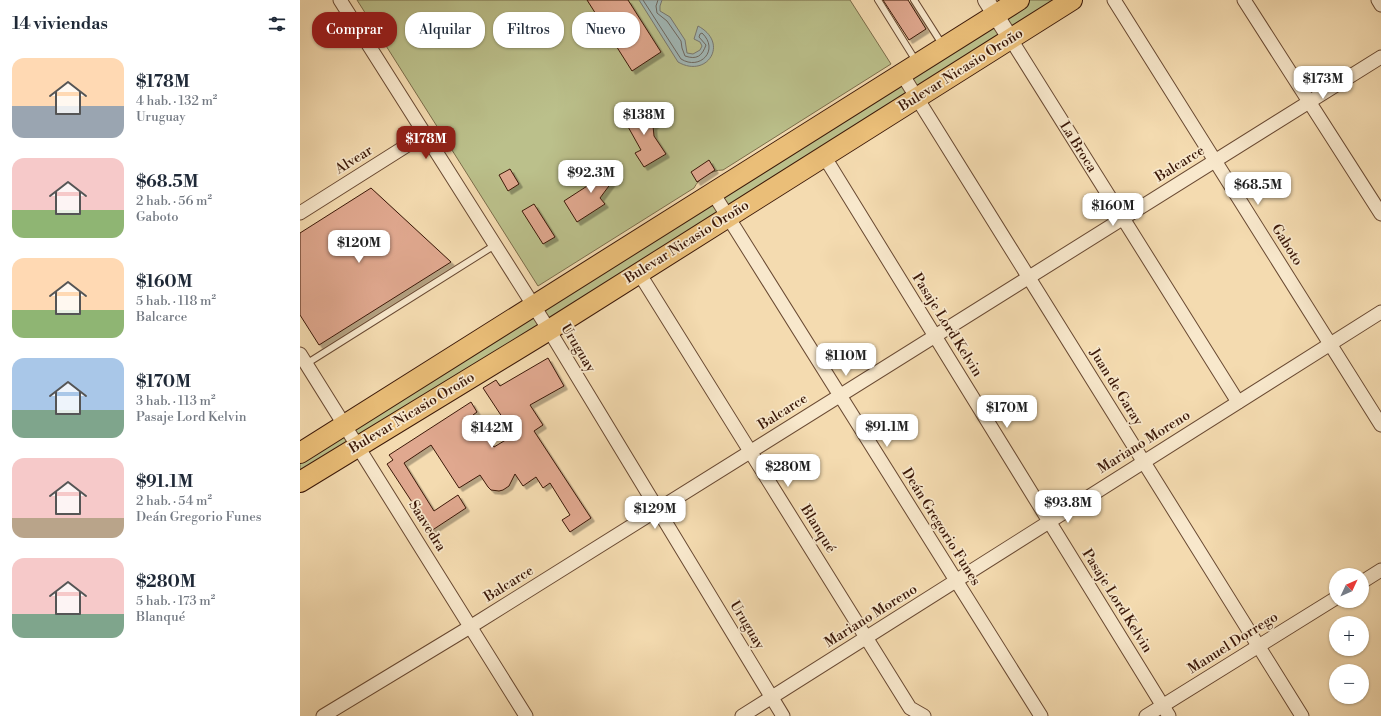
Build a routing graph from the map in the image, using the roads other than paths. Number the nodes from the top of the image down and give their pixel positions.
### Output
1 (340, 0) edge
2 (878, 0) edge
3 (914, 0) edge
4 (1019, 0) edge
5 (1072, 0) edge
6 (1114, 0) edge
7 (1244, 0) edge
8 (1378, 0) edge
9 (1381, 5) edge
10 (991, 7) edge
11 (1010, 38) junction
12 (944, 48) junction
13 (1381, 57) edge
14 (910, 69) junction
15 (916, 98) junction
16 (1309, 102) junction
17 (425, 134) junction
18 (824, 156) junction
19 (1215, 161) junction
20 (713, 193) junction
21 (300, 213) edge
22 (1381, 214) edge
23 (728, 216) junction
24 (1123, 218) junction
25 (495, 245) junction
26 (639, 273) junction
27 (1028, 277) junction
28 (534, 306) junction
29 (1381, 312) edge
30 (549, 330) junction
31 (935, 336) junction
32 (1330, 344) junction
33 (303, 359) edge
34 (840, 395) junction
35 (1238, 402) junction
36 (345, 425) junction
37 (1381, 425) edge
38 (358, 446) junction
39 (750, 451) junction
40 (300, 453) edge
41 (1144, 462) junction
42 (300, 482) edge
43 (658, 509) junction
44 (1049, 522) junction
45 (1381, 570) edge
46 (1369, 578) edge
47 (956, 581) junction
48 (1329, 602) edge
49 (470, 627) junction
50 (866, 637) junction
51 (1259, 646) junction
52 (772, 697) junction
53 (1166, 711) edge
54 (323, 716) edge
55 (526, 716) edge
56 (742, 716) edge
57 (783, 716) edge
58 (924, 716) edge
59 (1041, 716) edge
60 (1146, 716) edge
61 (1302, 716) edge

1 - 17 street, Uruguay
2 - 14 lane
3 - 12 lane
4 - 10 main road, Bulevar Nicasio Oroño
5 - 11 main road, Bulevar Nicasio Oroño
6 - 19 street, Gaboto
7 - 16 street
8 - 9 street
10 - 11 street, La Broca
10 - 12 main road, Bulevar Nicasio Oroño
11 - 15 main road, Bulevar Nicasio Oroño
11 - 24 street, La Broca
12 - 14 main road, Bulevar Nicasio Oroño
13 - 16 street, Balcarce
14 - 15 street, Juan de Garay
14 - 20 main road, Bulevar Nicasio Oroño
15 - 18 main road, Bulevar Nicasio Oroño
15 - 27 street, Juan de Garay
16 - 19 street, Balcarce
16 - 22 street
17 - 21 street, Alvear
17 - 25 street, Uruguay
18 - 23 main road, Bulevar Nicasio Oroño
18 - 31 street, Pasaje Lord Kelvin
19 - 24 street, Balcarce
19 - 32 street, Gaboto
20 - 23 street, Deán Gregorio Funes
20 - 28 main road, Bulevar Nicasio Oroño
23 - 26 main road, Bulevar Nicasio Oroño
23 - 34 street, Deán Gregorio Funes
24 - 27 street, Balcarce
24 - 35 street, La Broca
25 - 28 street, Uruguay
25 - 33 lane
26 - 30 main road, Bulevar Nicasio Oroño
26 - 39 street, Blanqué
27 - 31 street, Balcarce
27 - 41 street, Juan de Garay
28 - 30 street, Uruguay
28 - 36 main road, Bulevar Nicasio Oroño
29 - 32 street, Mariano Moreno
30 - 38 main road, Bulevar Nicasio Oroño
30 - 43 street, Uruguay
31 - 34 street, Balcarce
31 - 44 street, Pasaje Lord Kelvin
32 - 35 street, Mariano Moreno
32 - 37 street, Gaboto
33 - 36 street, Saavedra
34 - 39 street, Balcarce
34 - 47 street, Deán Gregorio Funes
35 - 41 street, Mariano Moreno
36 - 38 street, Saavedra
36 - 40 main road, Bulevar Nicasio Oroño
38 - 42 main road, Bulevar Nicasio Oroño
38 - 49 street, Saavedra
39 - 43 street, Balcarce
39 - 50 street, Blanqué
41 - 44 street, Mariano Moreno
41 - 51 street, Juan de Garay
43 - 49 street, Balcarce
43 - 52 street, Uruguay
44 - 47 street, Mariano Moreno
44 - 53 street, Pasaje Lord Kelvin
45 - 46 street
47 - 50 street, Mariano Moreno
47 - 59 street, Deán Gregorio Funes
48 - 51 street, Manuel Dorrego
49 - 54 street, Balcarce
49 - 55 street, Saavedra
50 - 52 street, Mariano Moreno
50 - 58 street, Blanqué
51 - 53 street, Manuel Dorrego
51 - 61 street, Juan de Garay
52 - 56 street, Mariano Moreno
52 - 57 street, Uruguay
53 - 60 street, Manuel Dorrego

